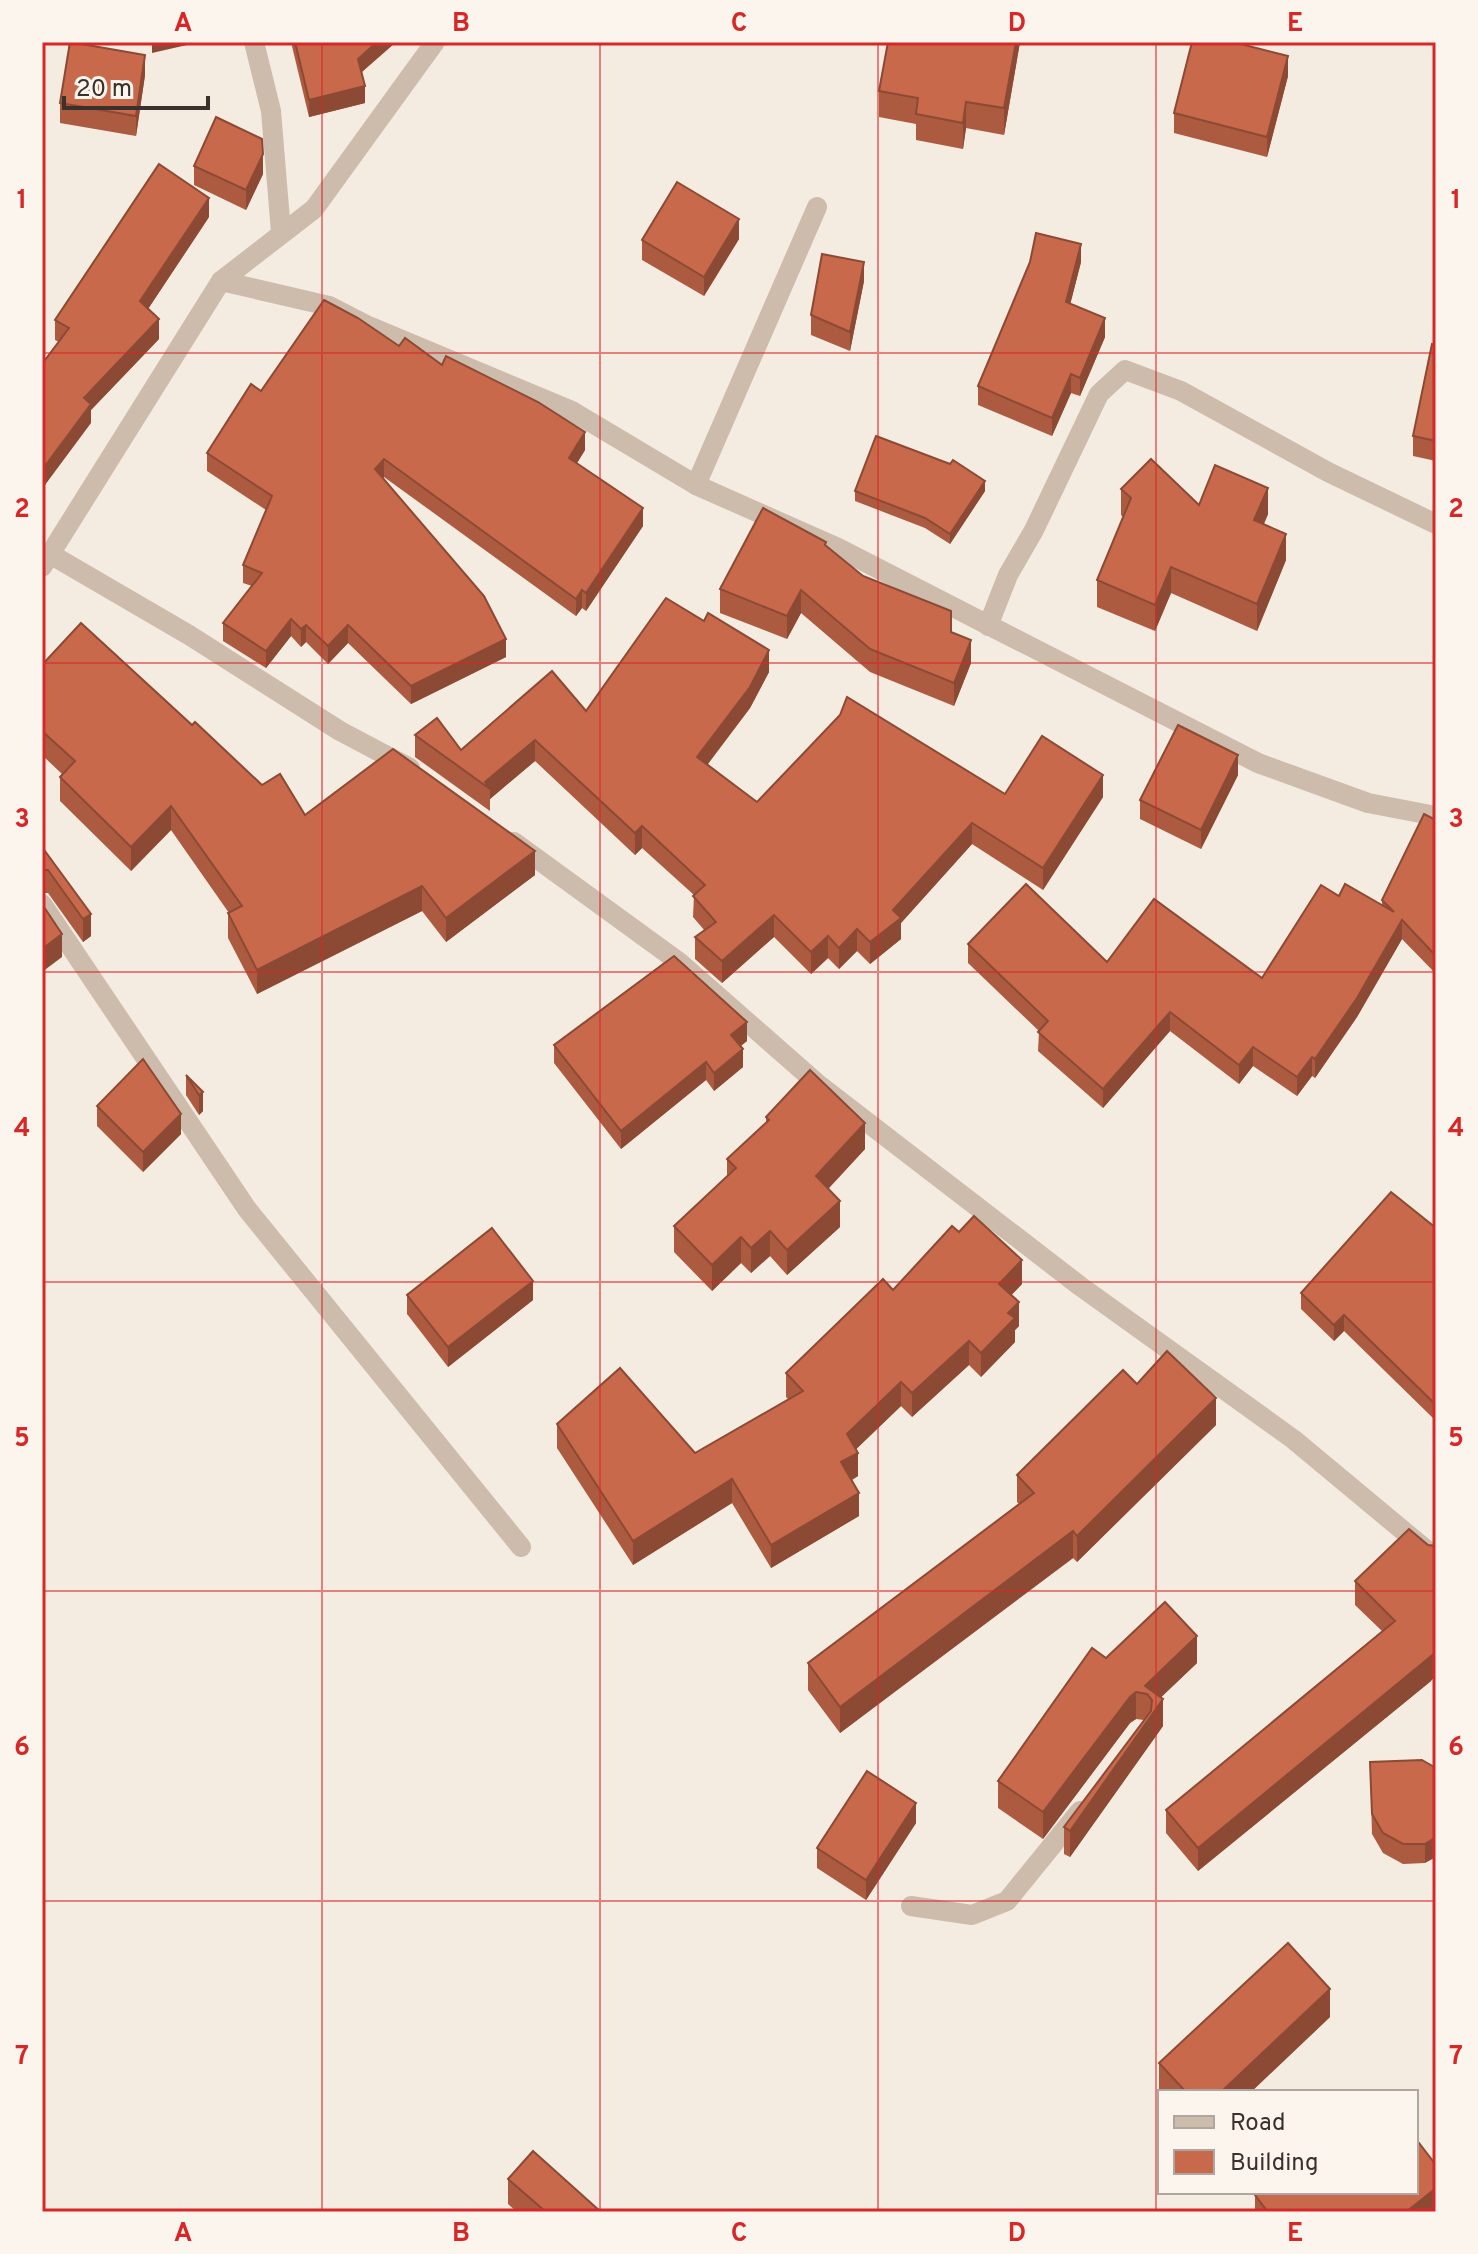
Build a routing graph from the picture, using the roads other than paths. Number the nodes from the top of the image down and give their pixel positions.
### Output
1 (254, 42) edge
2 (435, 42) edge
3 (817, 207) dead end
4 (281, 232) junction
5 (221, 281) junction
6 (696, 485) junction
7 (1436, 524) edge
8 (46, 560) edge
9 (988, 626) junction
10 (430, 781) edge
11 (1436, 816) edge
12 (492, 826) edge
13 (42, 904) edge
14 (521, 1547) dead end
15 (1436, 1558) edge
16 (1093, 1794) edge
17 (911, 1906) dead end

1 - 4 street
2 - 4 street
3 - 6 street
4 - 5 street
5 - 6 street
5 - 8 street
6 - 9 street
7 - 9 street
8 - 10 street
9 - 11 street
12 - 15 street
13 - 14 street
16 - 17 street

